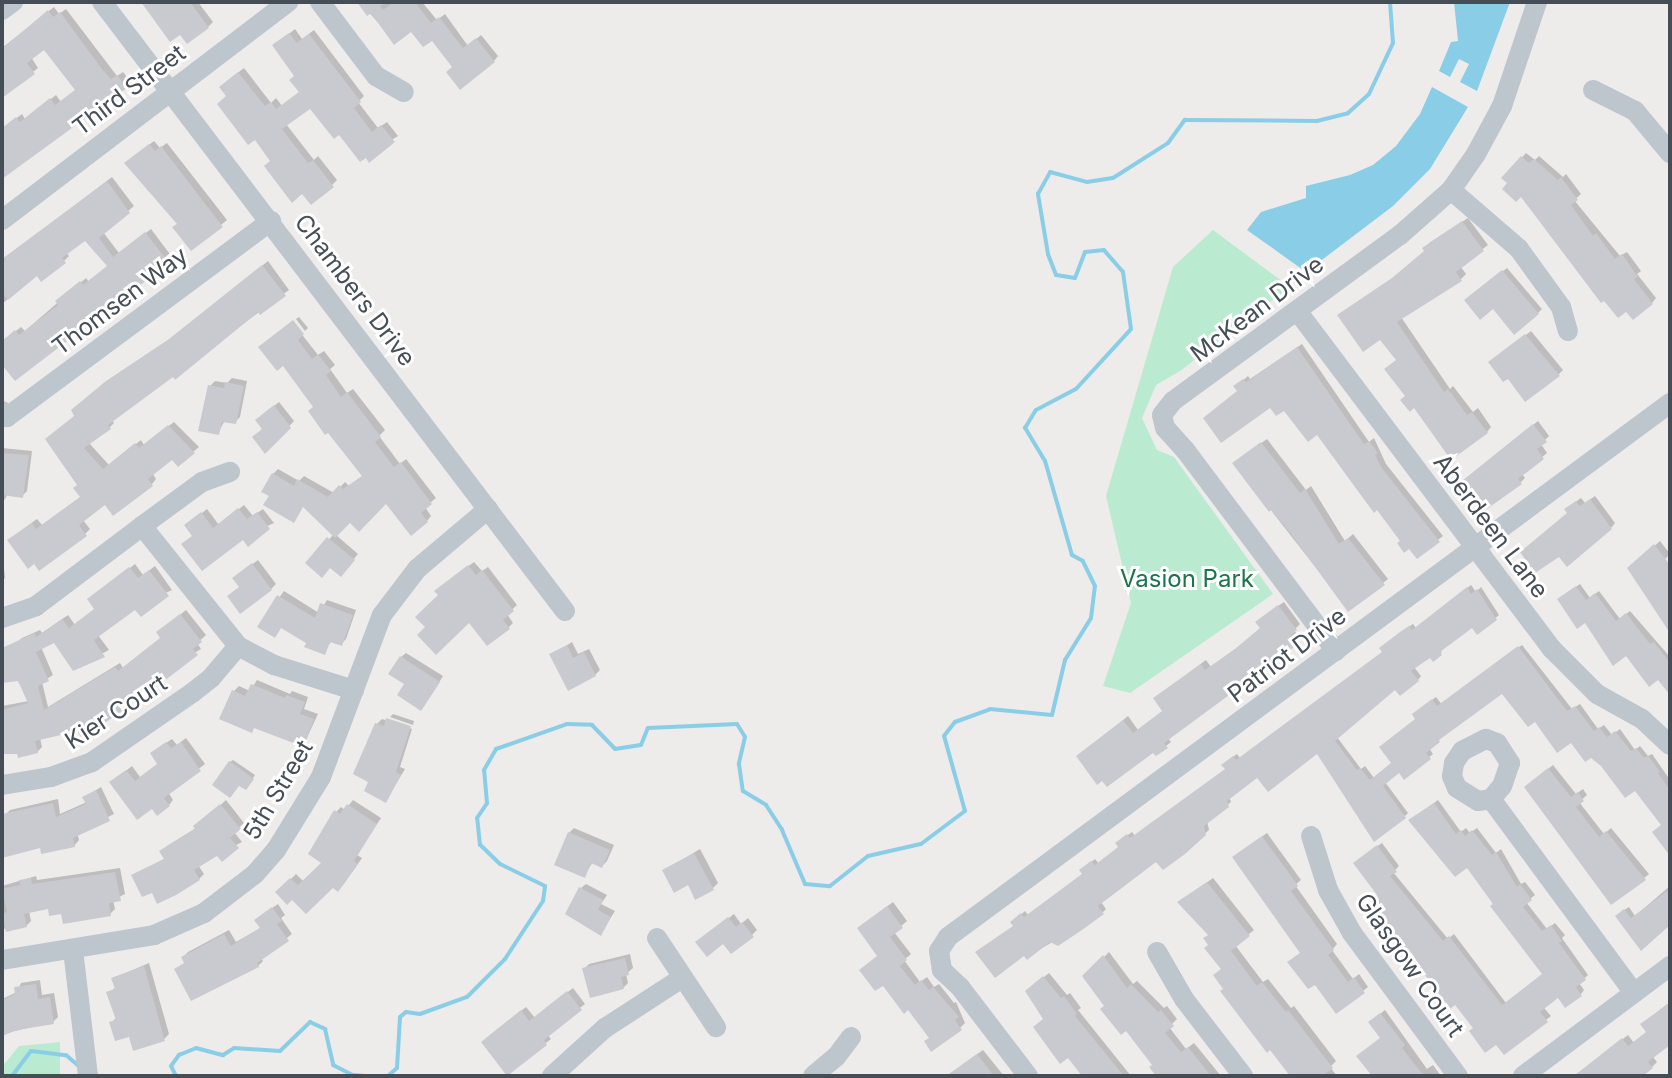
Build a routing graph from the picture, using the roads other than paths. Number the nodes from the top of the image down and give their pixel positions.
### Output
1 (13, 2) edge
2 (102, 2) edge
3 (288, 2) edge
4 (320, 2) edge
5 (1537, 2) edge
6 (2, 10) edge
7 (171, 90) junction
8 (1593, 90) dead end
9 (404, 92) dead end
10 (1670, 153) edge
11 (1451, 190) junction
12 (2, 220) edge
13 (271, 221) junction
14 (1298, 312) junction
15 (1568, 331) dead end
16 (1670, 403) edge
17 (2, 411) edge
18 (230, 472) dead end
19 (488, 509) junction
20 (142, 526) junction
21 (1475, 548) junction
22 (565, 611) dead end
23 (2, 618) edge
24 (238, 646) junction
25 (1336, 651) junction
26 (354, 690) junction
27 (1670, 745) edge
28 (2, 785) edge
29 (1491, 799) dead end
30 (1311, 836) dead end
31 (657, 938) dead end
32 (73, 950) junction
33 (1157, 952) dead end
34 (2, 960) edge
35 (1670, 966) edge
36 (682, 978) junction
37 (1634, 993) junction
38 (716, 1027) dead end
39 (851, 1037) dead end
40 (88, 1069) edge
41 (552, 1076) edge
42 (813, 1076) edge
43 (1028, 1076) edge
44 (1243, 1076) edge
45 (1458, 1076) edge
46 (1523, 1076) edge

1 - 6 street
2 - 7 street, Chambers Drive
3 - 7 street, Third Street
4 - 9 street
5 - 11 street, McKean Drive
7 - 12 street, Third Street
7 - 13 street, Chambers Drive
8 - 10 street
11 - 14 street, McKean Drive
11 - 15 street
13 - 17 street, Thomsen Way
13 - 19 street, Chambers Drive
14 - 21 street, Aberdeen Lane
14 - 25 street, McKean Drive
16 - 21 street, Patriot Drive
18 - 20 street
19 - 22 street, Chambers Drive
19 - 26 street, 5th Street
20 - 23 street
20 - 24 street
21 - 25 street, Patriot Drive
21 - 27 street, Aberdeen Lane
24 - 26 street
24 - 28 street, Kier Court
25 - 43 street, Patriot Drive
26 - 32 street, 5th Street
29 - 37 street
30 - 45 street, Glasgow Court
31 - 36 street
32 - 34 street, 5th Street
32 - 40 street
33 - 44 street
35 - 37 street
36 - 38 street
36 - 41 street
37 - 46 street
39 - 42 street

